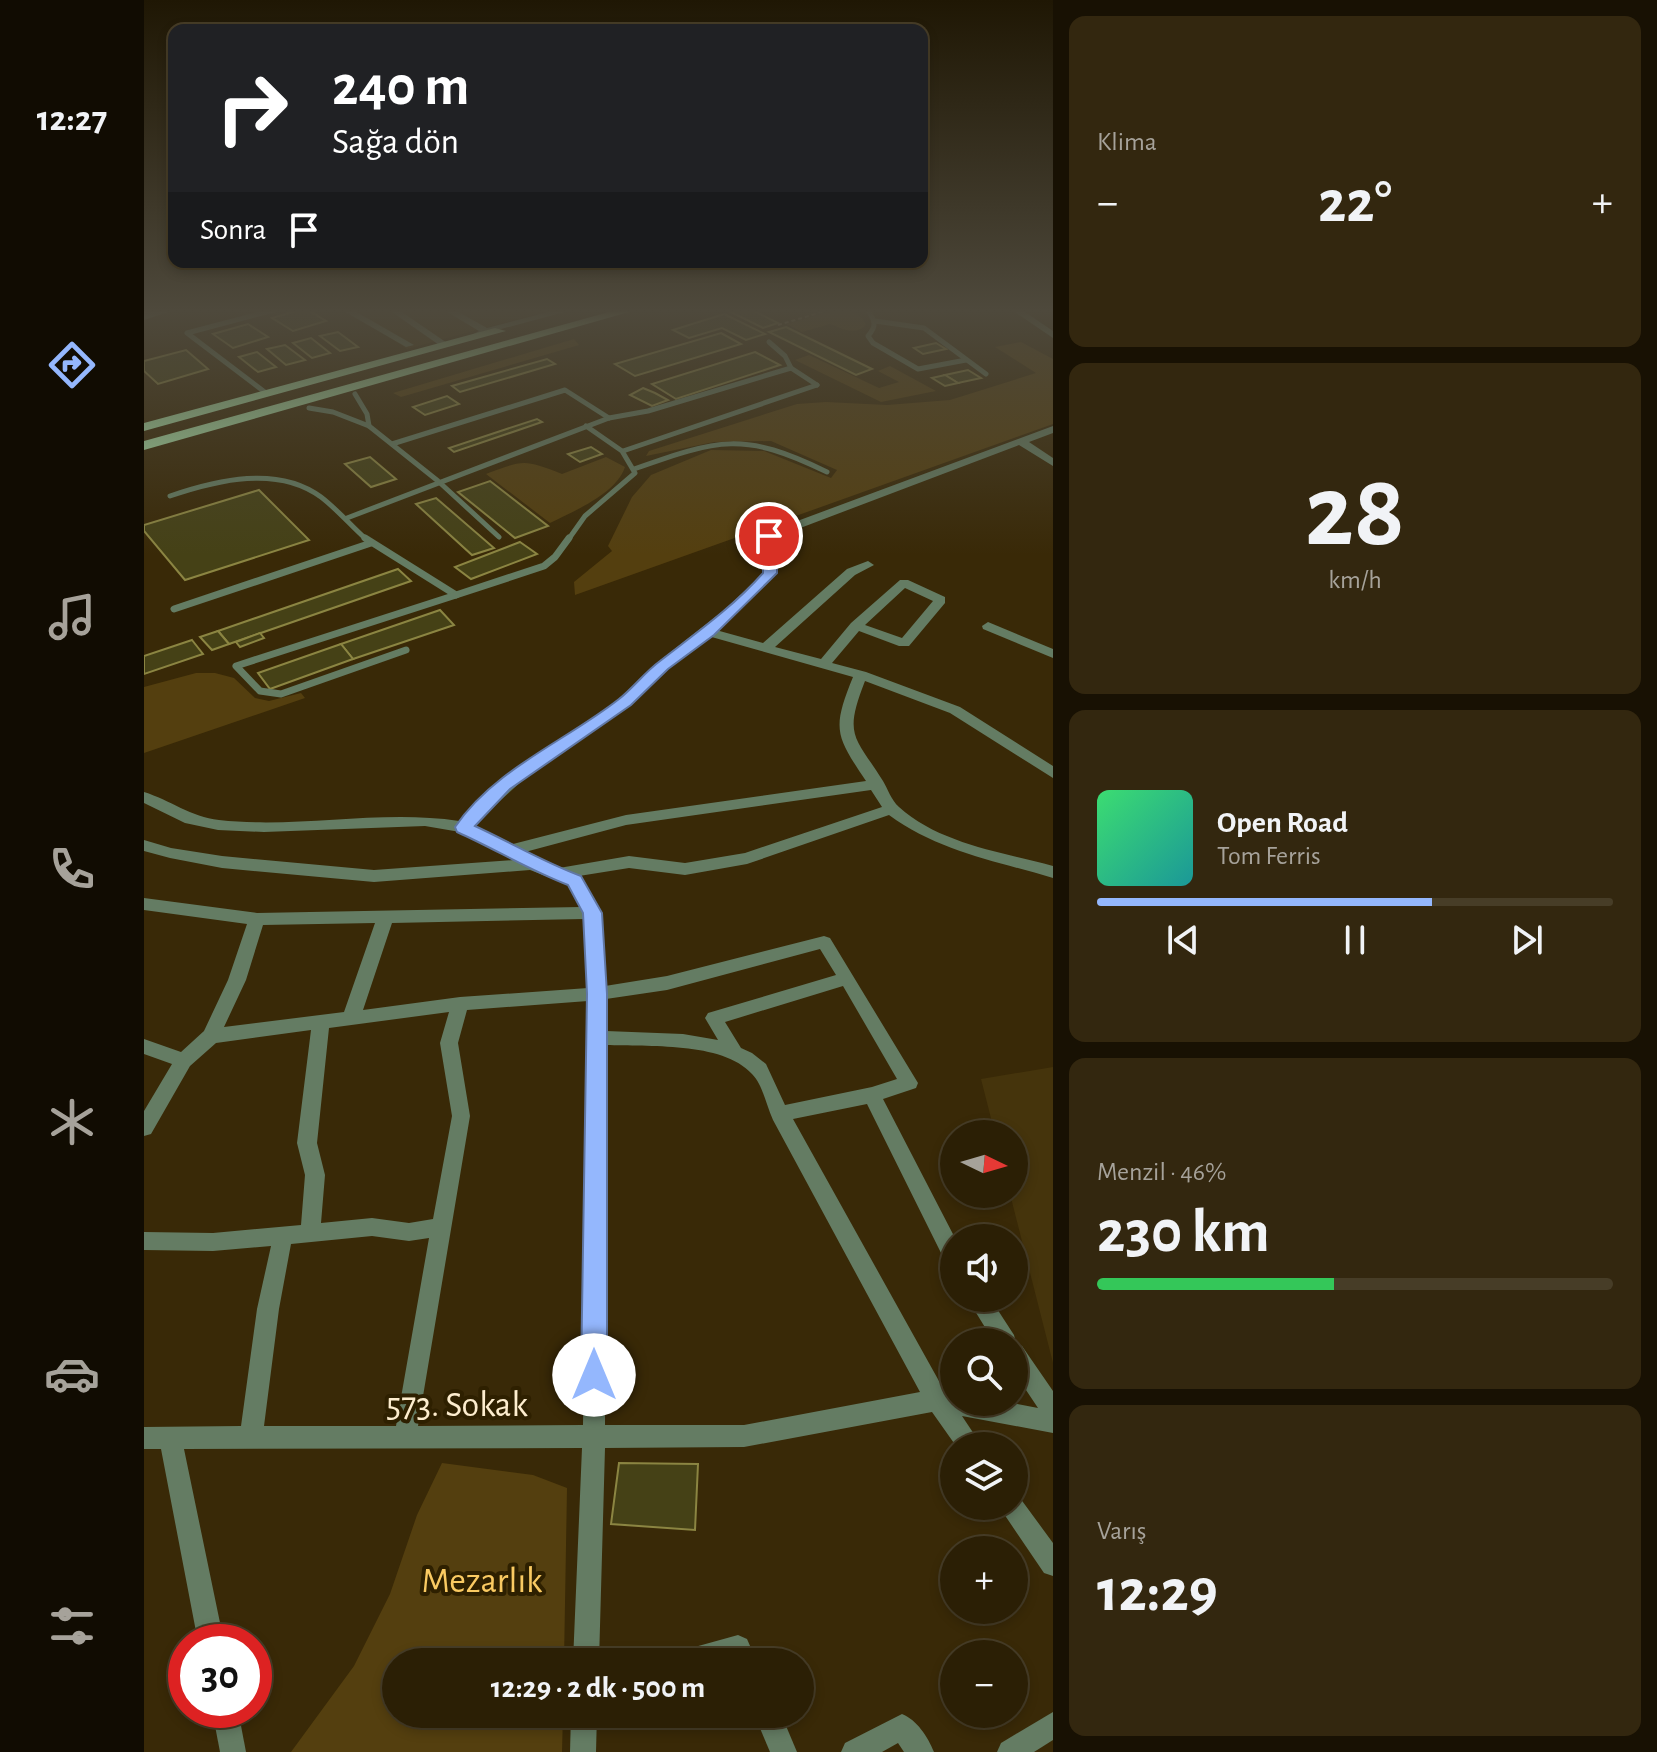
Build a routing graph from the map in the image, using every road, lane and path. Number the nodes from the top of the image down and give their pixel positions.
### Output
1 (271, 392) edge
2 (297, 392) edge
3 (338, 392) edge
4 (362, 392) edge
5 (559, 392) edge
6 (568, 392) edge
7 (712, 392) edge
8 (797, 392) edge
9 (266, 393) joint
10 (355, 394) junction
11 (309, 408) junction
12 (609, 418) junction
13 (369, 426) junction
14 (586, 426) junction
15 (144, 427) edge
16 (1053, 429) edge
17 (144, 436) edge
18 (1020, 441) junction
19 (392, 444) junction
20 (144, 446) edge
21 (623, 451) junction
22 (144, 455) edge
23 (1053, 463) edge
24 (634, 469) junction
25 (827, 472) dead end
26 (438, 481) junction
27 (170, 496) dead end
28 (347, 518) junction
29 (499, 537) dead end
30 (371, 543) junction
31 (868, 565) dead end
32 (456, 595) junction
33 (174, 609) dead end
34 (856, 626) junction
35 (988, 626) dead end
36 (709, 632) junction
37 (766, 648) junction
38 (406, 650) dead end
39 (1053, 654) edge
40 (823, 665) junction
41 (861, 675) junction
42 (1053, 773) edge
43 (877, 784) junction
44 (144, 797) edge
45 (891, 809) junction
46 (463, 827) junction
47 (144, 845) edge
48 (512, 850) junction
49 (531, 864) junction
50 (1053, 872) edge
51 (558, 874) junction
52 (144, 904) edge
53 (592, 913) junction
54 (386, 915) junction
55 (257, 919) junction
56 (847, 978) junction
57 (597, 994) junction
58 (460, 1004) junction
59 (351, 1018) junction
60 (321, 1022) junction
61 (211, 1036) junction
62 (597, 1038) junction
63 (144, 1046) edge
64 (734, 1052) junction
65 (184, 1061) junction
66 (872, 1095) junction
67 (780, 1114) junction
68 (144, 1128) edge
69 (442, 1227) junction
70 (940, 1230) edge
71 (310, 1233) junction
72 (283, 1235) junction
73 (144, 1241) edge
74 (1028, 1374) edge
75 (937, 1400) junction
76 (1053, 1411) edge
77 (1053, 1422) edge
78 (960, 1432) edge
79 (594, 1436) junction
80 (170, 1437) junction
81 (251, 1437) junction
82 (405, 1437) junction
83 (144, 1438) edge
84 (1022, 1520) edge
85 (1053, 1564) edge
86 (207, 1624) edge
87 (586, 1648) edge
88 (1053, 1725) edge
89 (228, 1728) edge
90 (584, 1728) edge
91 (773, 1728) edge
92 (233, 1752) edge
93 (583, 1752) edge
94 (784, 1752) edge
95 (854, 1752) edge
96 (921, 1752) edge
97 (1010, 1752) edge

1 - 9 highway
2 - 17 highway
3 - 20 highway
4 - 10 highway
5 - 19 lane
6 - 12 lane
7 - 12 lane
8 - 21 lane
9 - 15 highway
10 - 11 highway
10 - 13 lane
11 - 13 lane
11 - 22 highway
12 - 14 lane
13 - 19 lane
14 - 21 lane
14 - 26 lane
16 - 18 street
18 - 23 street
18 - 36 street
19 - 26 lane
21 - 24 lane
24 - 25 lane
24 - 32 lane
26 - 28 lane
26 - 29 lane
27 - 28 lane
28 - 30 lane
30 - 32 lane
30 - 33 lane
31 - 37 street
32 - 38 lane
34 - 34 street
34 - 40 street
35 - 39 street
36 - 37 street
36 - 46 street
37 - 40 street
40 - 41 street
41 - 42 street
41 - 43 street
43 - 45 street
43 - 48 street
44 - 46 street
45 - 50 street
45 - 51 street
46 - 48 street
47 - 49 street
48 - 49 street
49 - 51 street
51 - 53 street
52 - 55 street
53 - 54 street
53 - 57 street
54 - 55 street
54 - 59 street
55 - 61 street
56 - 57 street
56 - 64 street
56 - 66 street
57 - 58 street
57 - 62 street
58 - 59 street
58 - 69 street
59 - 60 street
60 - 61 street
60 - 71 street
61 - 65 street
62 - 64 street
62 - 79 street
63 - 65 street
64 - 67 street
65 - 68 street
66 - 67 street
66 - 70 street
67 - 75 street
69 - 71 street
69 - 82 street
71 - 72 street
72 - 73 street
72 - 81 street
74 - 76 street
75 - 77 street, 573. Sokak
75 - 78 street
75 - 79 street, 573. Sokak
79 - 82 street, 573. Sokak
79 - 87 street
80 - 81 street, 573. Sokak
80 - 83 street, 573. Sokak
80 - 86 street
81 - 82 street, 573. Sokak
84 - 85 street
88 - 97 street
89 - 92 street
90 - 93 street
91 - 94 street
95 - 96 street

